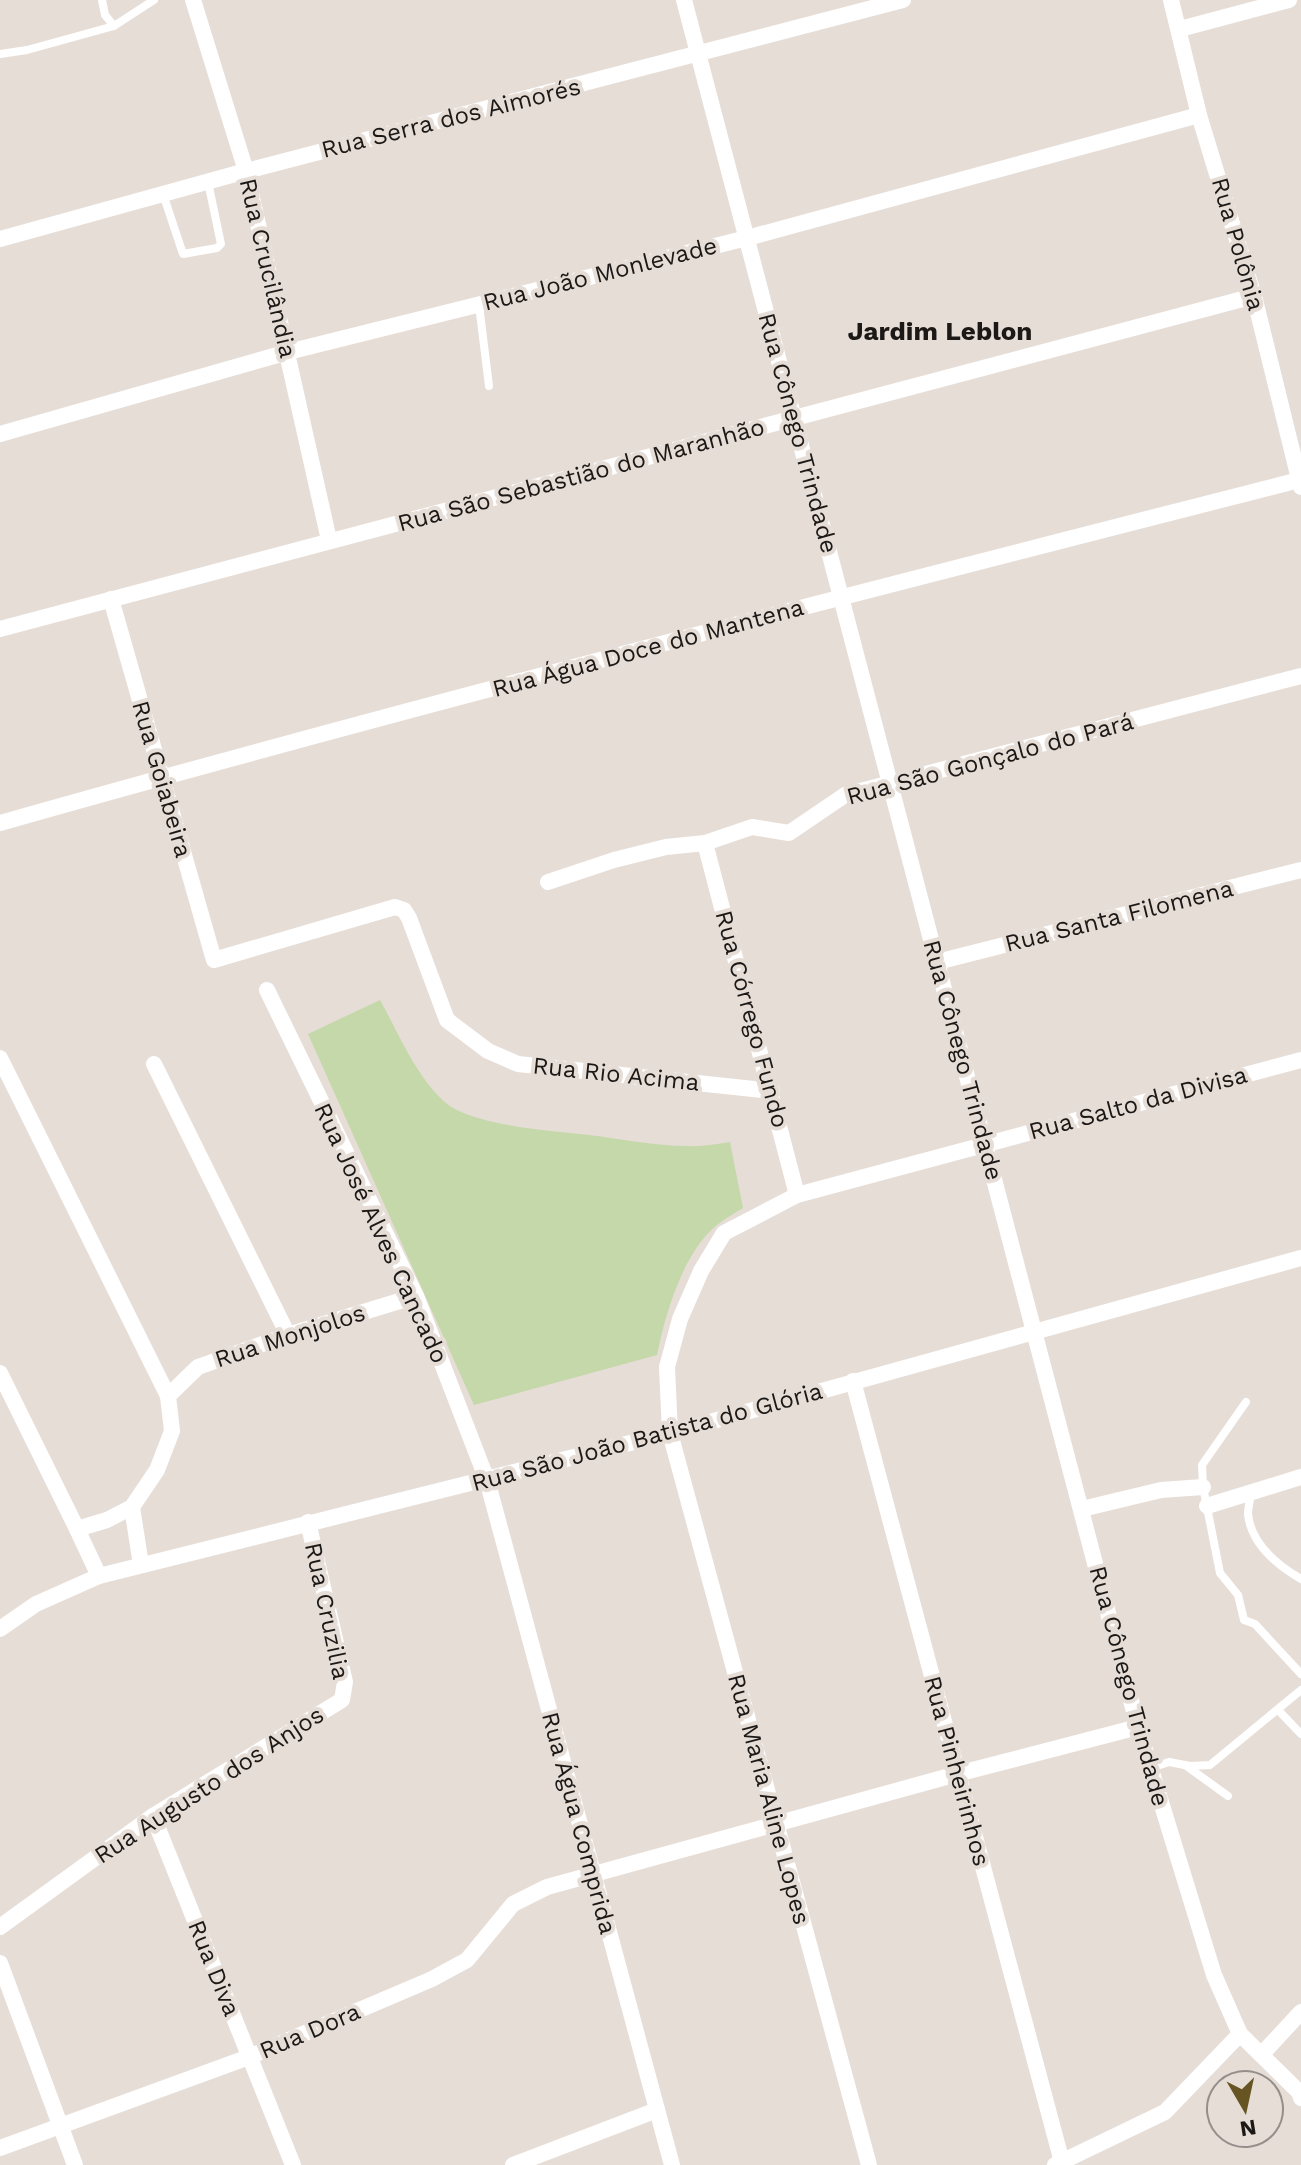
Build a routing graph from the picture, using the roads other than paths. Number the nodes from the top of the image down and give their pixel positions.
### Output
1 (102, 0) edge
2 (154, 0) edge
3 (193, 0) edge
4 (684, 0) edge
5 (903, 0) edge
6 (1171, 0) edge
7 (1289, 0) edge
8 (114, 26) junction
9 (1180, 29) junction
10 (0, 54) edge
11 (698, 54) junction
12 (1199, 115) junction
13 (246, 171) junction
14 (208, 182) junction
15 (163, 194) junction
16 (747, 238) junction
17 (0, 239) edge
18 (1254, 296) junction
19 (479, 304) junction
20 (288, 352) junction
21 (489, 386) dead end
22 (794, 419) junction
23 (0, 434) edge
24 (1300, 484) edge
25 (329, 540) junction
26 (841, 597) junction
27 (111, 599) junction
28 (0, 629) edge
29 (1301, 676) edge
30 (161, 778) junction
31 (890, 782) junction
32 (0, 823) edge
33 (705, 843) junction
34 (1301, 870) edge
35 (548, 882) dead end
36 (404, 910) joint
37 (937, 962) junction
38 (267, 990) dead end
39 (0, 1058) edge
40 (1301, 1060) edge
41 (154, 1064) dead end
42 (772, 1091) junction
43 (985, 1143) junction
44 (797, 1195) junction
45 (1301, 1258) edge
46 (416, 1296) junction
47 (1034, 1334) junction
48 (288, 1335) junction
49 (0, 1373) edge
50 (853, 1381) junction
51 (168, 1396) junction
52 (1246, 1402) dead end
53 (670, 1433) junction
54 (1301, 1477) edge
55 (487, 1480) junction
56 (1203, 1487) junction
57 (1251, 1494) junction
58 (1207, 1506) junction
59 (132, 1507) junction
60 (1082, 1509) junction
61 (308, 1522) junction
62 (77, 1529) junction
63 (141, 1565) junction
64 (99, 1576) junction
65 (1301, 1579) edge
66 (0, 1629) edge
67 (1301, 1674) edge
68 (1301, 1690) edge
69 (342, 1700) joint
70 (1279, 1711) junction
71 (1138, 1727) junction
72 (1301, 1734) edge
73 (1184, 1765) junction
74 (1150, 1768) junction
75 (957, 1774) junction
76 (1228, 1796) dead end
77 (153, 1816) junction
78 (775, 1823) junction
79 (592, 1873) junction
80 (0, 1927) edge
81 (0, 1963) edge
82 (1301, 2012) edge
83 (1240, 2034) junction
84 (1262, 2054) junction
85 (249, 2057) junction
86 (1300, 2095) edge
87 (657, 2110) junction
88 (61, 2126) junction
89 (0, 2148) edge
90 (1058, 2163) edge
91 (75, 2165) edge
92 (293, 2165) edge
93 (513, 2165) edge
94 (672, 2165) edge
95 (869, 2165) edge

1 - 8 lane
2 - 8 lane
3 - 13 street, Rua Crucilândia
4 - 11 street, Rua Cônego Trindade
5 - 11 street, Rua Serra dos Aimorés
6 - 9 street, Rua Polônia
7 - 9 street
8 - 10 lane
9 - 12 street, Rua Polônia
11 - 13 street, Rua Serra dos Aimorés
11 - 16 street, Rua Cônego Trindade
12 - 16 street, Rua João Monlevade
12 - 18 street, Rua Polônia
13 - 14 street, Rua Serra dos Aimorés
13 - 20 street, Rua Crucilândia
14 - 15 street, Rua Serra dos Aimorés
14 - 15 lane
15 - 17 street, Rua Serra dos Aimorés
16 - 19 street, Rua João Monlevade
16 - 22 street, Rua Cônego Trindade
18 - 22 street, Rua São Sebastião do Maranhão
18 - 24 street, Rua Polônia
19 - 20 street, Rua João Monlevade
19 - 21 lane
20 - 23 street, Rua João Monlevade
20 - 25 street, Rua Crucilândia
22 - 25 street, Rua São Sebastião do Maranhão
22 - 26 street, Rua Cônego Trindade
24 - 26 street, Rua Água Doce do Mantena
25 - 27 street, Rua São Sebastião do Maranhão
26 - 30 street, Rua Água Doce do Mantena
26 - 31 street, Rua Cônego Trindade
27 - 28 street, Rua São Sebastião do Maranhão
27 - 30 street, Rua Goiabeira
29 - 31 street, Rua São Gonçalo do Pará
30 - 32 street, Rua Água Doce do Mantena
30 - 36 street, Rua Goiabeira
31 - 33 street, Rua São Gonçalo do Pará
31 - 37 street, Rua Cônego Trindade
33 - 35 street, Rua São Gonçalo do Pará
33 - 42 street, Rua Córrego Fundo
34 - 37 street, Rua Santa Filomena
36 - 42 street, Rua Rio Acima
37 - 43 street, Rua Cônego Trindade
38 - 46 street, Rua José Alves Cancado
39 - 51 street
40 - 43 street, Rua Salto da Divisa
41 - 48 street
42 - 44 street, Rua Córrego Fundo
43 - 44 street, Rua Salto da Divisa
43 - 47 street, Rua Cônego Trindade
44 - 53 street, Rua Salto da Divisa
45 - 47 street, Rua São João Batista do Glória
46 - 48 street, Rua Monjolos
46 - 55 street, Rua José Alves Cancado
47 - 50 street, Rua São João Batista do Glória
47 - 60 street, Rua Cônego Trindade
48 - 51 street, Rua Monjolos
49 - 62 street
50 - 53 street, Rua São João Batista do Glória
50 - 75 street, Rua Pinheirinhos
51 - 59 street
52 - 56 lane
53 - 55 street, Rua São João Batista do Glória
53 - 78 street, Rua Maria Aline Lopes
54 - 57 street
55 - 61 street, Rua São João Batista do Glória
55 - 79 street, Rua Água Comprida
56 - 58 lane
56 - 60 street
57 - 58 street
57 - 65 lane
58 - 67 lane
59 - 62 street
59 - 63 street
60 - 71 street, Rua Cônego Trindade
61 - 63 street, Rua São João Batista do Glória
61 - 69 street, Rua Cruzilia
62 - 64 street
63 - 64 street, Rua São João Batista do Glória
64 - 66 street, Rua São João Batista do Glória
68 - 70 lane
69 - 77 street, Rua Augusto dos Anjos
70 - 72 lane
70 - 73 lane
71 - 74 street, Rua Cônego Trindade
71 - 75 street, Rua Dora
73 - 74 lane
73 - 76 lane
74 - 83 street, Rua Cônego Trindade
75 - 78 street, Rua Dora
75 - 90 street, Rua Pinheirinhos
77 - 80 street, Rua Augusto dos Anjos
77 - 85 street, Rua Diva
78 - 79 street, Rua Dora
78 - 95 street, Rua Maria Aline Lopes
79 - 85 street, Rua Dora
79 - 87 street, Rua Água Comprida
81 - 88 street
82 - 84 street
83 - 84 street, Rua Cônego Trindade
83 - 90 street
84 - 86 street, Rua Cônego Trindade
85 - 88 street, Rua Dora
85 - 92 street, Rua Diva
87 - 93 street
87 - 94 street, Rua Água Comprida
88 - 89 street, Rua Dora
88 - 91 street

